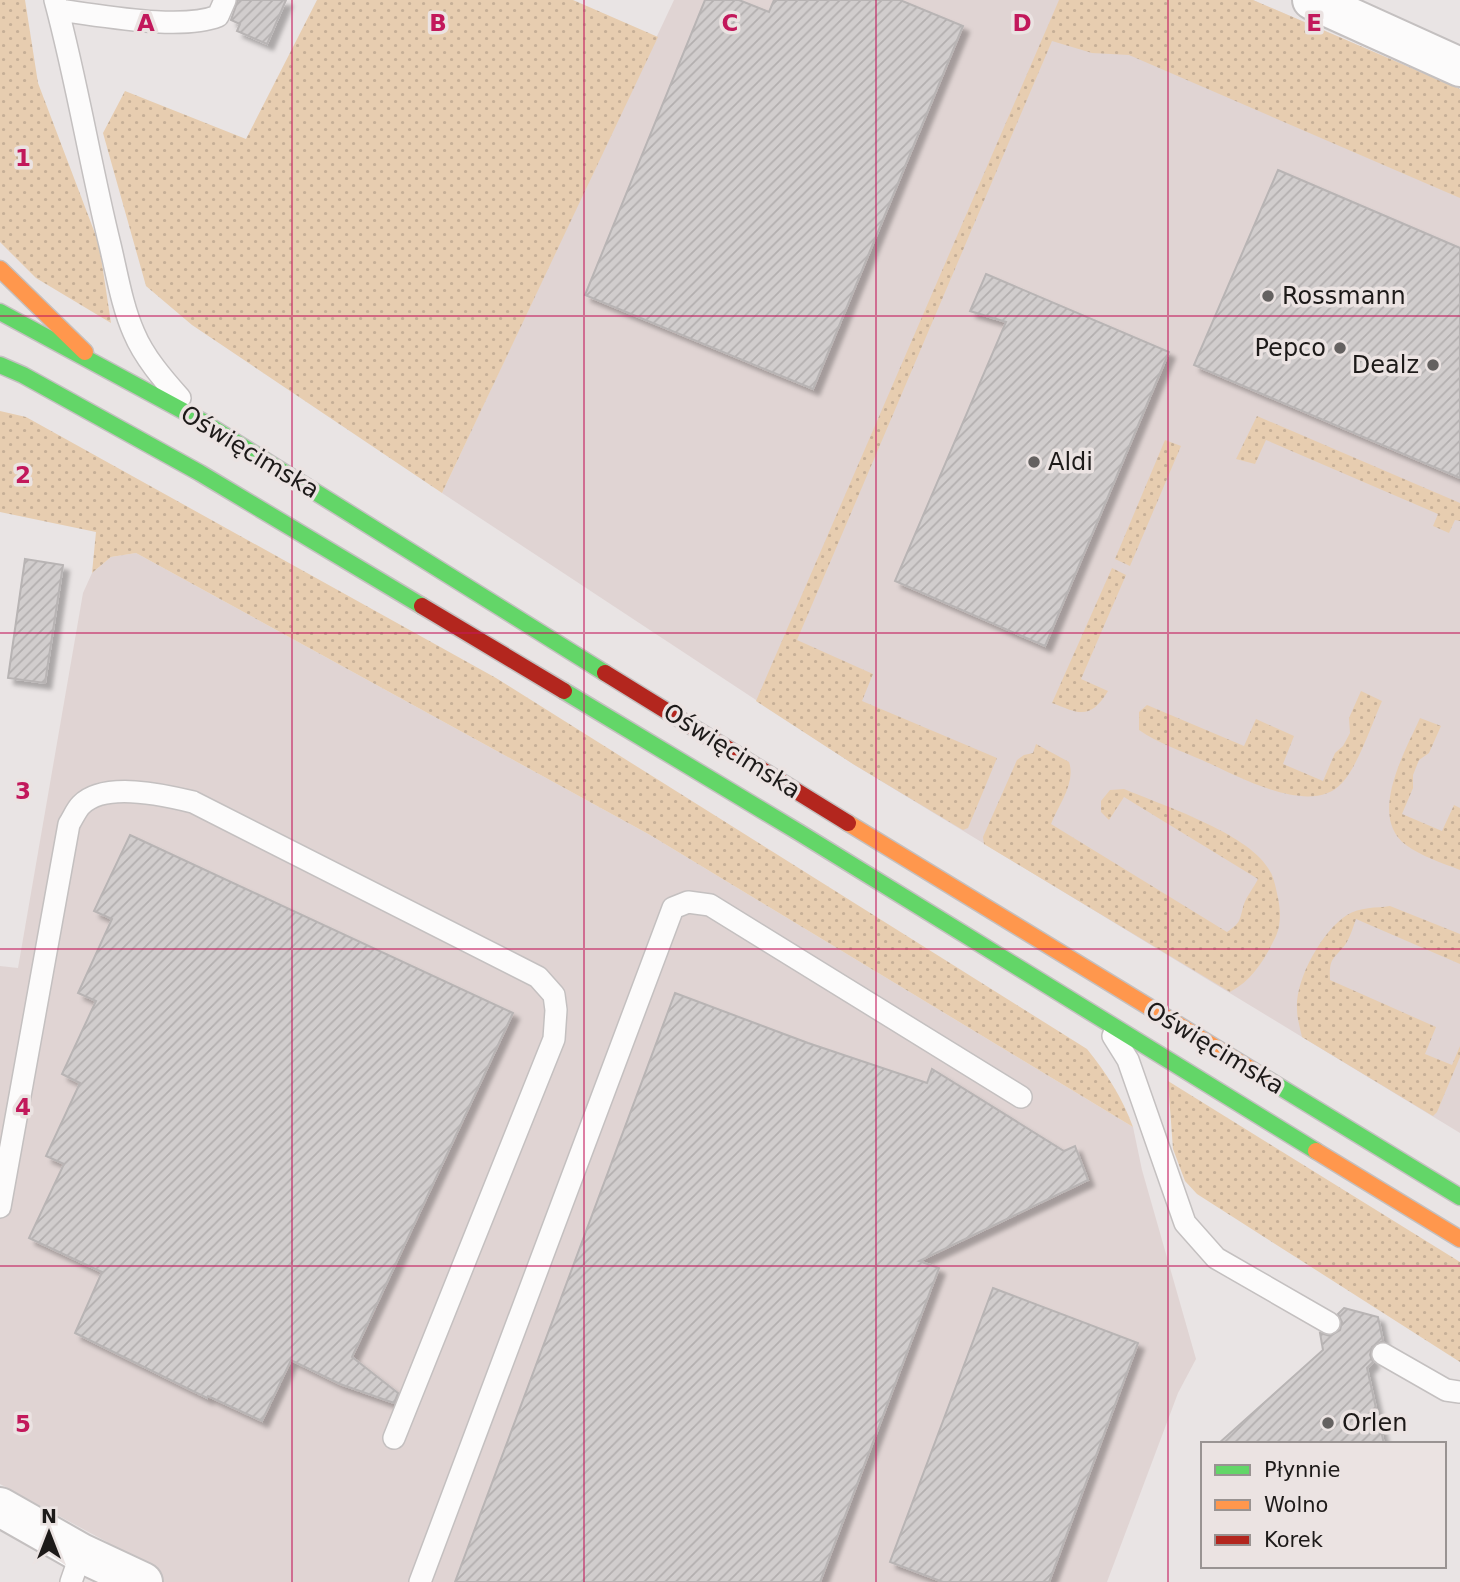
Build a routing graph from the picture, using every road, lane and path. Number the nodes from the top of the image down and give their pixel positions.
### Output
1 (225, 0) edge
2 (1312, 0) edge
3 (57, 5) edge
4 (1365, 10) edge
5 (1460, 67) edge
6 (0, 269) edge
7 (0, 312) edge
8 (97, 363) junction
9 (0, 365) edge
10 (0, 375) edge
11 (23, 375) junction
12 (200, 420) junction
13 (1104, 1023) junction
14 (1021, 1097) dead end
15 (1460, 1197) edge
16 (0, 1207) edge
17 (1460, 1239) edge
18 (1329, 1323) dead end
19 (1383, 1354) dead end
20 (1460, 1392) edge
21 (394, 1438) dead end
22 (0, 1507) edge
23 (76, 1567) edge
24 (143, 1582) edge
25 (420, 1582) edge

1 - 3 lane
2 - 4 street
3 - 12 lane
4 - 5 street
6 - 8 main road
7 - 8 main road, Oświęcimska
8 - 12 main road, Oświęcimska
9 - 11 main road, Oświęcimska
10 - 11 main road
11 - 13 main road, Oświęcimska
12 - 15 main road, Oświęcimska
13 - 17 main road, Oświęcimska
13 - 18 lane
14 - 25 lane
16 - 21 lane
19 - 20 lane
22 - 23 street
23 - 24 street

